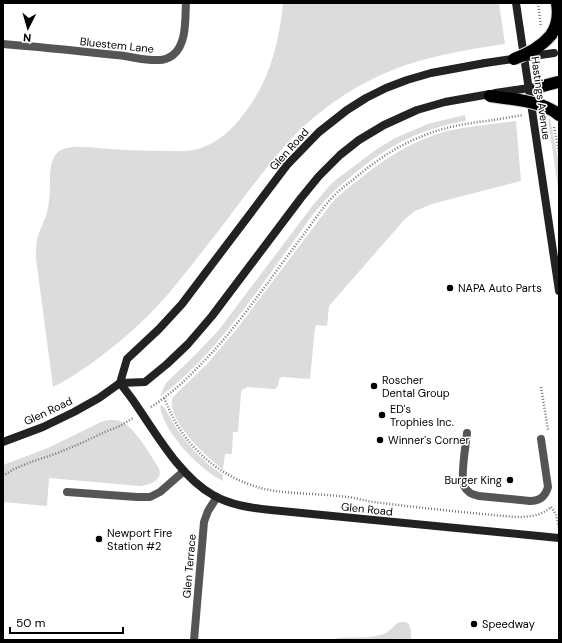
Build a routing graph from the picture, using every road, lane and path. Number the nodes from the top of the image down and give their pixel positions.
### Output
1 (186, 3) edge
2 (516, 3) edge
3 (557, 3) edge
4 (3, 44) edge
5 (556, 53) edge
6 (514, 59) junction
7 (559, 83) edge
8 (539, 87) joint
9 (488, 95) junction
10 (530, 114) dead end
11 (559, 115) edge
12 (559, 291) edge
13 (120, 382) junction
14 (541, 387) dead end
15 (120, 426) dead end
16 (467, 433) dead end
17 (549, 436) dead end
18 (541, 440) dead end
19 (3, 442) edge
20 (184, 471) junction
21 (3, 476) edge
22 (67, 492) dead end
23 (217, 497) junction
24 (551, 507) dead end
25 (439, 509) dead end
26 (559, 530) edge
27 (559, 538) edge
28 (194, 640) edge

1 - 4 street, Bluestem Lane
2 - 12 street, Hastings Avenue
3 - 6 highway, bridge
5 - 6 street, Glen Road, bridge
6 - 13 street, Glen Road, bridge
7 - 8 highway, bridge
8 - 9 street, bridge
9 - 11 highway, bridge
9 - 13 street
10 - 25 path, bridge
13 - 19 street, Glen Road
13 - 20 street, Glen Road
14 - 17 path
15 - 21 path
16 - 18 street
20 - 22 street
20 - 23 street, Glen Road
23 - 27 street, Glen Road
23 - 28 street, Glen Terrace
24 - 26 path

